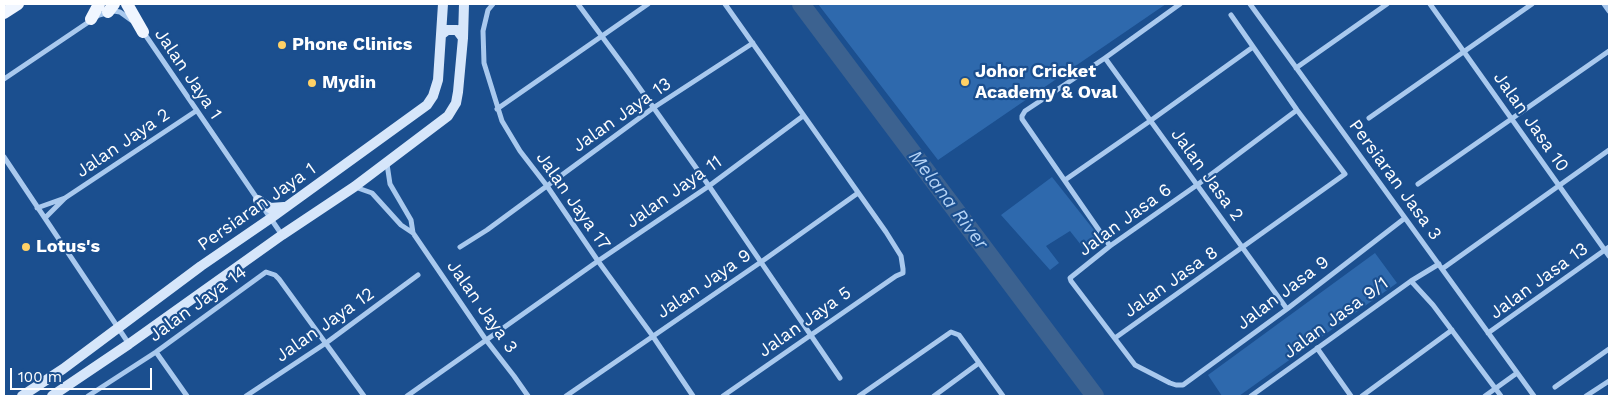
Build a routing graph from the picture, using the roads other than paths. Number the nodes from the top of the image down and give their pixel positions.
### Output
1 (18, 4) edge
2 (128, 4) edge
3 (443, 4) edge
4 (464, 4) edge
5 (492, 4) edge
6 (578, 4) edge
7 (648, 4) edge
8 (725, 4) edge
9 (1180, 4) edge
10 (1250, 4) edge
11 (1387, 4) edge
12 (1430, 4) edge
13 (1532, 4) edge
14 (1604, 4) edge
15 (107, 7) edge
16 (1609, 11) edge
17 (4, 13) edge
18 (1231, 15) dead end
19 (91, 19) joint
20 (143, 32) junction
21 (442, 34) junction
22 (601, 35) junction
23 (463, 38) junction
24 (753, 43) junction
25 (1253, 47) junction
26 (1609, 51) edge
27 (1464, 52) junction
28 (1105, 58) junction
29 (1296, 68) junction
30 (4, 79) edge
31 (497, 108) junction
32 (653, 108) junction
33 (196, 110) junction
34 (1297, 110) junction
35 (803, 116) junction
36 (1369, 118) dead end
37 (1512, 119) junction
38 (1150, 121) junction
39 (1609, 150) edge
40 (4, 157) edge
41 (387, 164) junction
42 (1065, 180) junction
43 (1418, 184) dead end
44 (1197, 185) junction
45 (547, 186) junction
46 (708, 186) junction
47 (1559, 186) junction
48 (354, 187) junction
49 (858, 193) junction
50 (65, 198) junction
51 (258, 200) junction
52 (290, 204) junction
53 (36, 208) junction
54 (44, 218) junction
55 (270, 218) junction
56 (1405, 218) junction
57 (413, 233) junction
58 (282, 235) junction
59 (1110, 246) junction
60 (460, 247) dead end
61 (1242, 248) junction
62 (1607, 249) edge
63 (1609, 256) edge
64 (598, 261) junction
65 (761, 262) junction
66 (1440, 267) junction
67 (418, 274) dead end
68 (1411, 281) junction
69 (1287, 309) junction
70 (118, 327) junction
71 (1452, 330) junction
72 (1488, 333) junction
73 (811, 335) junction
74 (652, 336) junction
75 (1115, 338) junction
76 (486, 340) junction
77 (326, 343) junction
78 (129, 344) junction
79 (1317, 348) junction
80 (1609, 348) edge
81 (156, 352) junction
82 (979, 363) junction
83 (1517, 373) junction
84 (840, 378) dead end
85 (1609, 381) edge
86 (1555, 387) dead end
87 (1496, 388) junction
88 (22, 396) edge
89 (52, 396) edge
90 (88, 396) edge
91 (187, 396) edge
92 (246, 396) edge
93 (364, 396) edge
94 (406, 396) edge
95 (528, 396) edge
96 (566, 396) edge
97 (693, 396) edge
98 (723, 396) edge
99 (859, 396) edge
100 (934, 396) edge
101 (1003, 396) edge
102 (1251, 396) edge
103 (1351, 396) edge
104 (1362, 396) edge
105 (1485, 396) edge
106 (1501, 396) edge
107 (1534, 396) edge
108 (1586, 396) edge

1 - 17 main road
2 - 20 main road
3 - 21 main road, Persiaran Jaya 1
4 - 23 main road
5 - 31 street, Jalan Jaya 17
6 - 22 street
7 - 22 street
8 - 24 street
9 - 28 street
10 - 29 street, Persiaran Jasa 3
11 - 29 street
12 - 27 street, Jalan Jasa 10
13 - 27 street
14 - 16 street
15 - 19 main road
15 - 20 street, Jalan Jaya 1
18 - 25 street
19 - 30 street
20 - 33 street, Jalan Jaya 1
21 - 23 main road
21 - 52 main road, Persiaran Jaya 1
22 - 31 street
22 - 32 street
23 - 41 main road
24 - 32 street, Jalan Jaya 13
24 - 35 street
25 - 34 street
25 - 38 street
26 - 37 street
27 - 36 street
27 - 37 street, Jalan Jasa 10
28 - 38 street, Jalan Jasa 2
28 - 42 street
29 - 56 street, Persiaran Jasa 3
31 - 45 street, Jalan Jaya 17
32 - 45 street, Jalan Jaya 13
32 - 46 street
33 - 50 street, Jalan Jaya 2
33 - 51 street, Jalan Jaya 1
34 - 44 street, Jalan Jasa 6
34 - 61 street, Jalan Jasa 8
35 - 46 street, Jalan Jaya 11
35 - 49 street
37 - 43 street
37 - 47 street, Jalan Jasa 10
38 - 42 street
38 - 44 street, Jalan Jasa 2
39 - 47 street, Jalan Jasa 9/1
40 - 53 street
41 - 48 main road
41 - 57 street
42 - 59 street
44 - 59 street, Jalan Jasa 6
44 - 61 street, Jalan Jasa 2
45 - 60 street, Jalan Jaya 13
45 - 64 street, Jalan Jaya 17
46 - 64 street, Jalan Jaya 11
46 - 65 street
47 - 62 street, Jalan Jasa 10
47 - 66 street, Jalan Jasa 9/1
48 - 57 street
48 - 58 main road
49 - 65 street, Jalan Jaya 9
49 - 73 street, Jalan Jaya 5
50 - 53 street, Jalan Jaya 2
50 - 54 street, Jalan Jaya 2
51 - 52 main road
51 - 55 street, Jalan Jaya 1
52 - 55 main road, Persiaran Jaya 1
53 - 54 street
54 - 70 street
55 - 58 street, Jalan Jaya 1
55 - 70 main road, Persiaran Jaya 1
56 - 66 street, Persiaran Jasa 3
56 - 69 street, Jalan Jasa 9
57 - 76 street, Jalan Jaya 3
58 - 78 main road
59 - 75 street, Jalan Jasa 6
61 - 69 street, Jalan Jasa 2
61 - 75 street, Jalan Jasa 8
62 - 63 street, Jalan Jasa 10
62 - 72 street, Jalan Jasa 13
64 - 74 street, Jalan Jaya 17
64 - 76 street, Jalan Jaya 11
65 - 73 street
65 - 74 street, Jalan Jaya 9
66 - 68 street, Jalan Jasa 9/1
66 - 72 street, Persiaran Jasa 3
67 - 77 street, Jalan Jaya 12
68 - 71 street
68 - 79 street, Jalan Jasa 9/1
69 - 75 street, Jalan Jasa 9
70 - 78 street
70 - 88 main road, Persiaran Jaya 1
71 - 87 street
71 - 104 street
72 - 83 street, Persiaran Jasa 3
73 - 84 street
73 - 98 street, Jalan Jaya 5
74 - 96 street, Jalan Jaya 9
74 - 97 street, Jalan Jaya 17
76 - 94 street, Jalan Jaya 11
76 - 95 street, Jalan Jaya 3
77 - 81 street, Jalan Jaya 14
77 - 92 street, Jalan Jaya 12
77 - 93 street
78 - 89 main road
79 - 102 street, Jalan Jasa 9/1
79 - 103 street
80 - 86 street
81 - 90 street, Jalan Jaya 14
81 - 91 street
82 - 99 street
82 - 100 street
82 - 101 street
83 - 87 street
83 - 107 street, Persiaran Jasa 3
85 - 108 street
87 - 105 street
87 - 106 street

